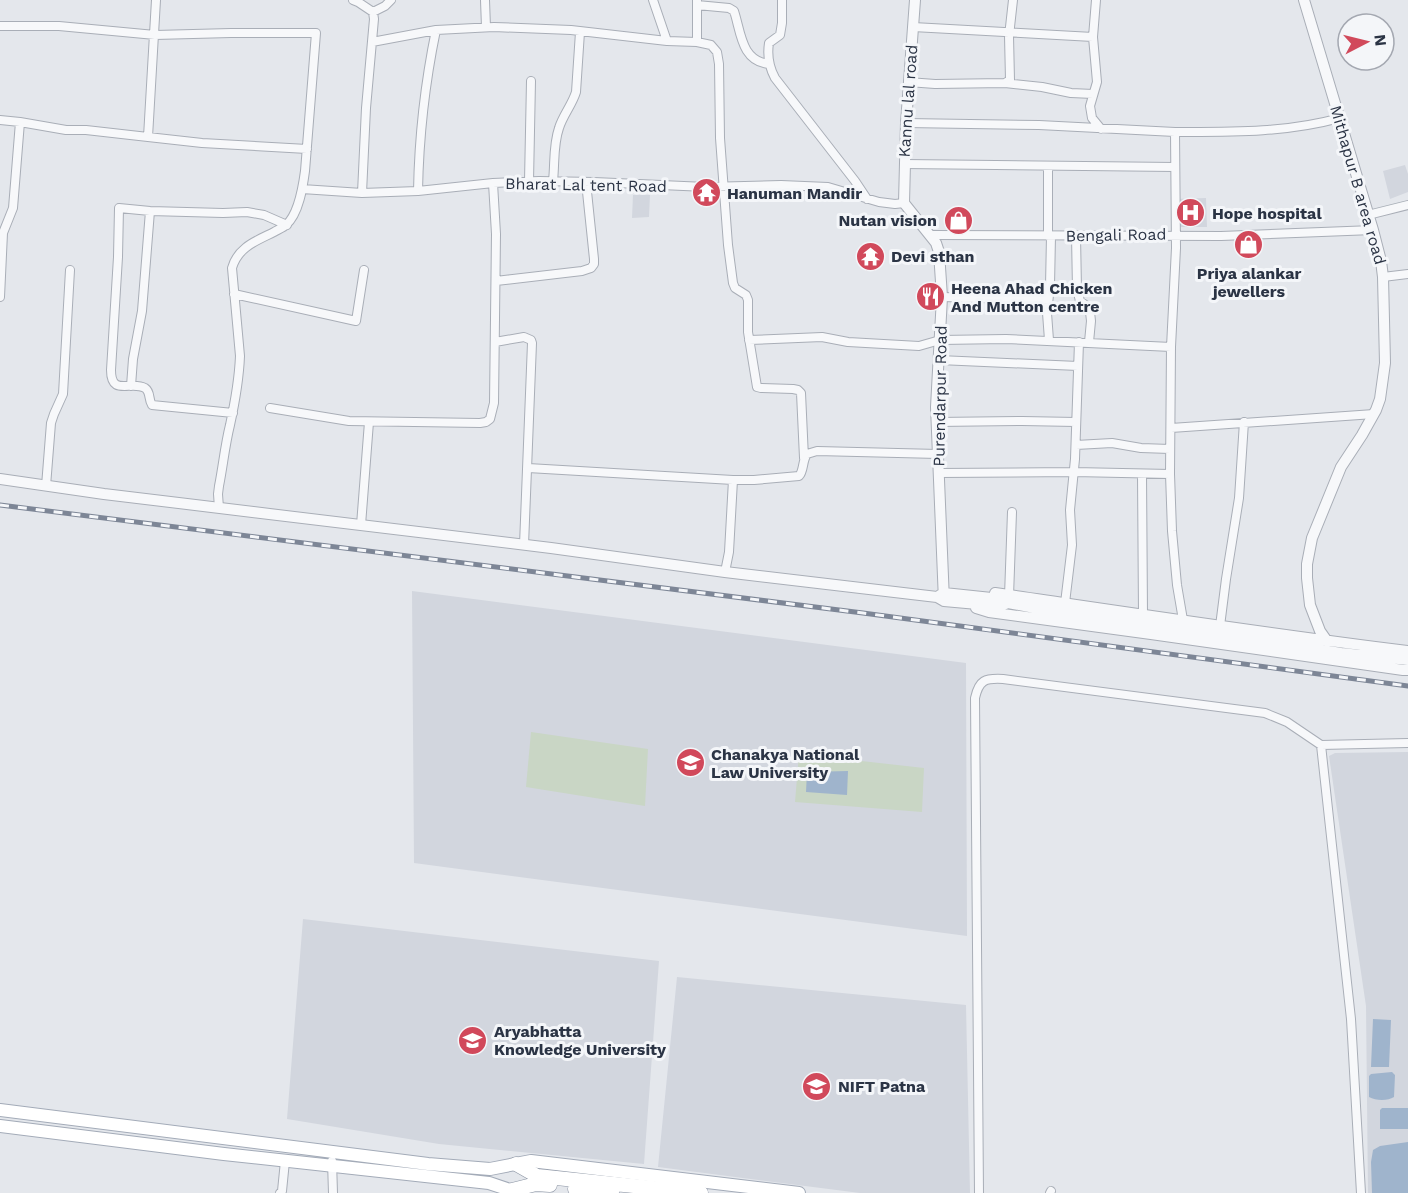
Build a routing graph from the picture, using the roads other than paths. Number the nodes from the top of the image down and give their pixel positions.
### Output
1 (156, 0) edge
2 (353, 0) edge
3 (391, 0) edge
4 (485, 0) edge
5 (653, 0) edge
6 (782, 0) edge
7 (915, 0) edge
8 (1013, 0) edge
9 (1096, 0) edge
10 (1304, 0) edge
11 (697, 2) edge
12 (373, 12) junction
13 (0, 26) edge
14 (486, 27) junction
15 (913, 27) junction
16 (436, 30) junction
17 (580, 32) junction
18 (1010, 33) junction
19 (155, 35) junction
20 (1093, 36) junction
21 (668, 41) junction
22 (372, 42) junction
23 (697, 42) junction
24 (769, 64) junction
25 (531, 81) dead end
26 (908, 82) junction
27 (1005, 83) junction
28 (1093, 94) junction
29 (1340, 118) junction
30 (0, 120) edge
31 (20, 122) junction
32 (906, 123) junction
33 (1101, 129) junction
34 (1175, 132) junction
35 (148, 137) junction
36 (307, 149) junction
37 (904, 164) junction
38 (1048, 166) junction
39 (1175, 167) junction
40 (530, 181) junction
41 (554, 181) junction
42 (586, 182) junction
43 (493, 183) junction
44 (723, 186) junction
45 (302, 189) junction
46 (418, 191) junction
47 (362, 193) junction
48 (867, 199) junction
49 (904, 203) junction
50 (1408, 205) edge
51 (150, 212) junction
52 (1368, 215) junction
53 (286, 225) junction
54 (1373, 230) junction
55 (930, 235) junction
56 (1175, 235) junction
57 (1050, 236) junction
58 (1076, 236) junction
59 (70, 270) dead end
60 (364, 270) dead end
61 (1408, 273) edge
62 (1383, 277) junction
63 (496, 281) junction
64 (234, 294) junction
65 (0, 297) edge
66 (942, 297) junction
67 (1048, 300) junction
68 (749, 340) junction
69 (940, 340) junction
70 (1049, 340) junction
71 (495, 342) junction
72 (1079, 342) junction
73 (1089, 342) junction
74 (1171, 346) junction
75 (939, 360) junction
76 (1078, 366) junction
77 (131, 386) junction
78 (270, 408) dead end
79 (233, 413) junction
80 (1374, 414) junction
81 (369, 422) junction
82 (936, 422) junction
83 (1076, 422) junction
84 (1244, 422) junction
85 (1171, 428) junction
86 (1076, 446) junction
87 (1170, 449) junction
88 (938, 454) junction
89 (804, 458) junction
90 (528, 468) junction
91 (1074, 472) junction
92 (938, 473) junction
93 (1142, 474) junction
94 (1170, 474) junction
95 (0, 479) edge
96 (733, 480) junction
97 (46, 486) junction
98 (219, 508) junction
99 (1012, 512) dead end
100 (361, 525) junction
101 (524, 545) junction
102 (725, 572) junction
103 (941, 597) junction
104 (989, 600) junction
105 (1008, 600) junction
106 (972, 603) junction
107 (1065, 603) junction
108 (1143, 614) junction
109 (1183, 620) junction
110 (1220, 627) junction
111 (1327, 641) junction
112 (1408, 651) edge
113 (1408, 660) edge
114 (1408, 670) edge
115 (1408, 743) edge
116 (1321, 745) junction
117 (0, 1110) edge
118 (14, 1111) junction
119 (6, 1127) edge
120 (178, 1132) junction
121 (176, 1148) junction
122 (333, 1152) junction
123 (285, 1161) junction
124 (516, 1164) junction
125 (331, 1166) junction
126 (489, 1169) junction
127 (536, 1180) junction
128 (489, 1183) junction
129 (516, 1192) edge
130 (280, 1193) edge
131 (333, 1193) edge
132 (612, 1193) edge
133 (701, 1193) edge
134 (799, 1193) edge
135 (979, 1193) edge
136 (1361, 1193) edge

1 - 19 street
2 - 12 street
3 - 12 street
4 - 14 street
5 - 21 street
6 - 24 street
7 - 15 street, Kannu lal road
8 - 18 street
9 - 20 street
10 - 29 street, Mithapur B area road
11 - 23 street
11 - 24 street
12 - 22 street
13 - 19 street
14 - 16 street
14 - 17 street
15 - 18 street
15 - 26 street, Kannu lal road
16 - 22 street
16 - 46 street
17 - 21 street
17 - 41 street
18 - 20 street
18 - 27 street
19 - 35 street
19 - 36 street
20 - 28 street
21 - 23 street
22 - 47 street
23 - 44 street
24 - 48 street
25 - 40 street
26 - 27 street
26 - 32 street, Kannu lal road
27 - 28 street
28 - 33 street
29 - 34 street
29 - 52 street, Mithapur B area road
30 - 31 street
31 - 35 street
31 - 65 street
32 - 33 street
32 - 37 street, Kannu lal road
33 - 34 street
34 - 39 street
35 - 36 street
36 - 45 street
37 - 38 street
37 - 49 street, Kannu lal road
38 - 39 street
38 - 57 street
39 - 56 street
40 - 41 street, Bharat Lal tent Road
40 - 43 street, Bharat Lal tent Road
41 - 42 street, Bharat Lal tent Road
42 - 44 street, Bharat Lal tent Road
42 - 63 street
43 - 46 street, Bharat Lal tent Road
43 - 63 street
44 - 48 street, Bharat Lal tent Road
44 - 68 street
45 - 47 street, Bharat Lal tent Road
45 - 53 street
46 - 47 street, Bharat Lal tent Road
48 - 49 street, Bharat Lal tent Road
49 - 55 street, Purendarpur Road
50 - 52 street
51 - 53 street
51 - 77 street
51 - 77 street
52 - 54 street, Mithapur B area road
53 - 64 street
54 - 56 street, Bengali Road
54 - 62 street, Mithapur B area road
55 - 57 street, Bengali Road
55 - 66 street, Purendarpur Road
56 - 58 street, Bengali Road
56 - 74 street
57 - 58 street, Bengali Road
57 - 67 street
58 - 73 street
59 - 97 street
60 - 64 street
61 - 62 street
62 - 80 street, Mithapur B area road
63 - 71 street
64 - 79 street
66 - 67 street
66 - 69 street, Purendarpur Road
67 - 70 street
68 - 69 street
68 - 89 street
69 - 70 street
69 - 75 street, Purendarpur Road
70 - 72 street
71 - 81 street
71 - 90 street
72 - 73 street
72 - 76 street
73 - 74 street
74 - 85 street
75 - 76 street
75 - 82 street, Purendarpur Road
76 - 83 street
77 - 79 street
78 - 81 street
79 - 98 street
80 - 84 street
80 - 111 street, Mithapur B area road
81 - 100 street
82 - 83 street
82 - 88 street, Purendarpur Road
83 - 86 street
84 - 85 street
84 - 110 street
85 - 87 street
86 - 87 street
86 - 91 street
87 - 94 street
88 - 89 street
88 - 92 street, Purendarpur Road
89 - 96 street
90 - 96 street
90 - 101 street
91 - 92 street
91 - 93 street
91 - 107 street
92 - 103 street, Purendarpur Road
93 - 94 street
93 - 108 street
94 - 109 street
95 - 97 street
96 - 102 street
97 - 98 street
98 - 100 street
99 - 105 street
100 - 101 street
101 - 102 street
102 - 103 street
103 - 104 street
103 - 106 street
104 - 105 street
104 - 106 street
105 - 107 street
105 - 113 street
106 - 114 street
107 - 108 street
108 - 109 street
109 - 110 street
110 - 111 street
111 - 112 street
115 - 116 street
116 - 135 street
116 - 136 street
117 - 118 main road
118 - 119 main road
118 - 120 main road
119 - 121 main road
120 - 121 main road
120 - 122 main road
121 - 123 main road
122 - 125 street
122 - 126 main road
123 - 125 main road
123 - 130 street
124 - 126 main road
124 - 127 highway
124 - 134 main road
125 - 128 main road
125 - 131 street
126 - 128 main road
127 - 129 highway
127 - 132 highway
127 - 133 highway
128 - 129 main road

